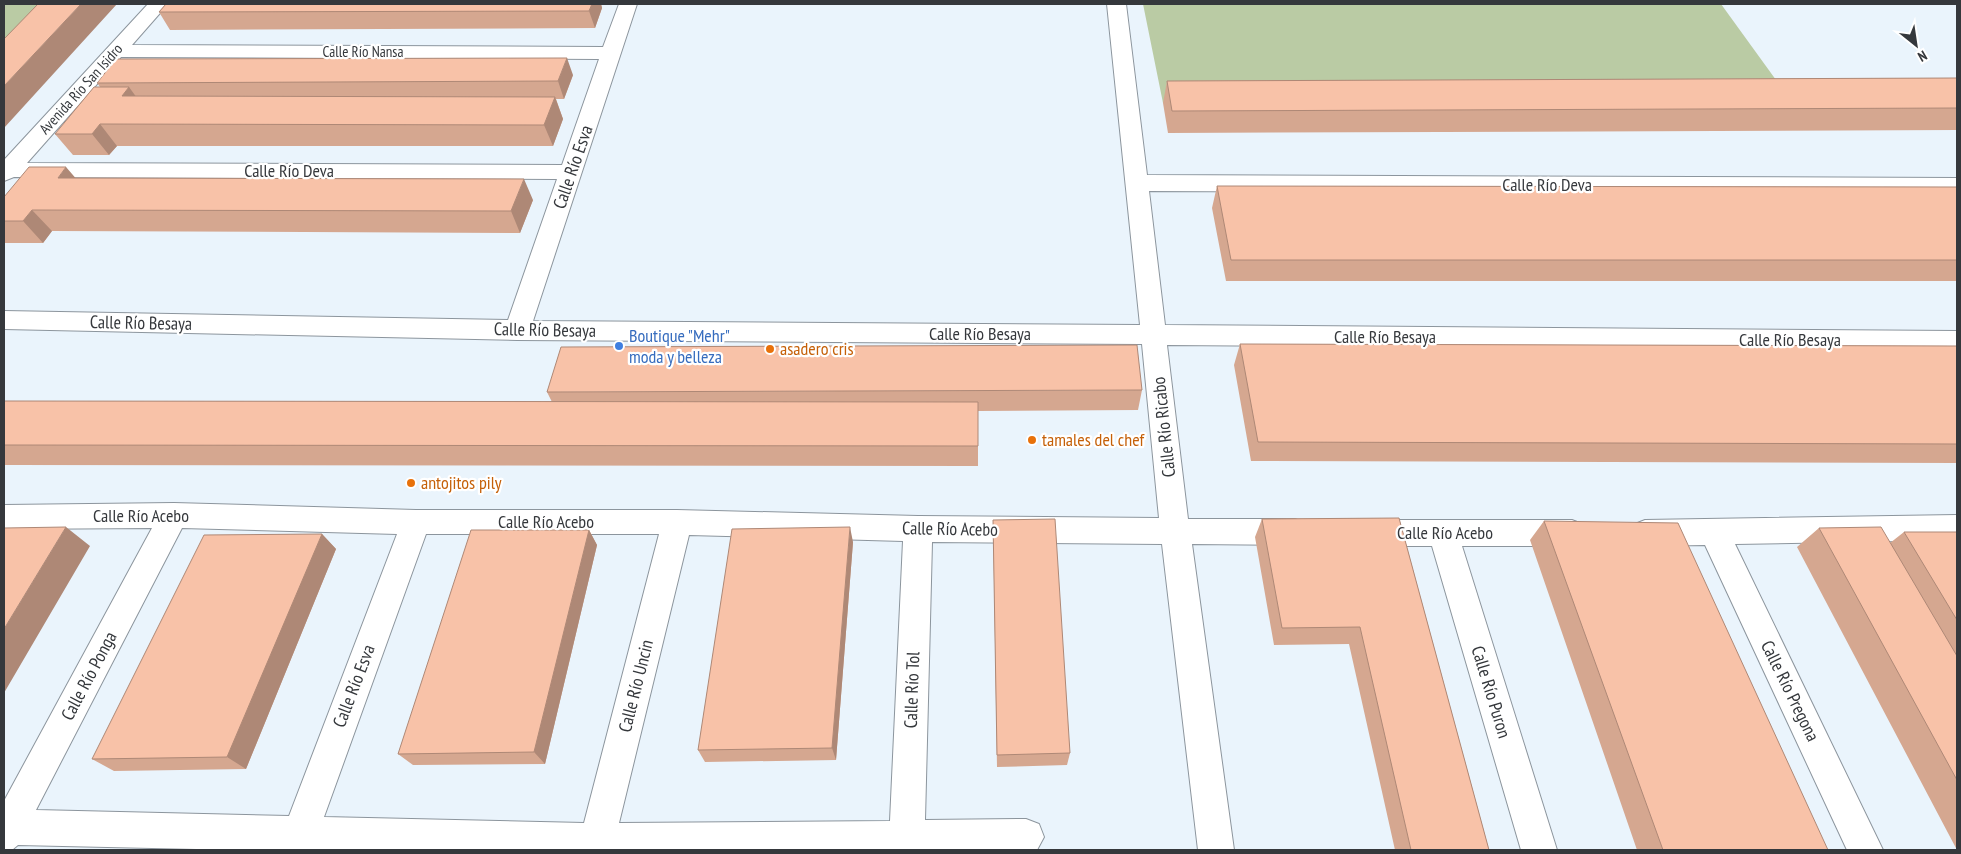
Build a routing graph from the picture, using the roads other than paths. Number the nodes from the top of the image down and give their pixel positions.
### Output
1 (158, 4) edge
2 (628, 4) edge
3 (1117, 4) edge
4 (116, 51) junction
5 (611, 53) junction
6 (5, 172) edge
7 (572, 172) junction
8 (1136, 183) junction
9 (1957, 186) edge
10 (4, 320) edge
11 (517, 330) junction
12 (1154, 335) junction
13 (1957, 341) edge
14 (174, 515) junction
15 (4, 516) edge
16 (416, 522) junction
17 (676, 522) junction
18 (1957, 527) edge
19 (918, 529) junction
20 (1175, 531) junction
21 (1714, 532) junction
22 (1443, 533) junction
23 (5, 830) edge
24 (1026, 837) dead end
25 (296, 842) edge
26 (906, 844) edge
27 (596, 846) edge
28 (1216, 850) edge
29 (1539, 850) edge
30 (1866, 850) edge

1 - 4 street, Avenida Río San Isidro
2 - 5 street, Calle Río Esva
3 - 8 street, Calle Río Ricabo
4 - 5 street, Calle Río Nansa
4 - 6 street, Avenida Río San Isidro
5 - 7 street, Calle Río Esva
6 - 7 street, Calle Río Deva
7 - 11 street, Calle Río Esva
8 - 9 street, Calle Río Deva
8 - 12 street, Calle Río Ricabo
10 - 11 street, Calle Río Besaya
11 - 12 street, Calle Río Besaya
12 - 13 street, Calle Río Besaya
12 - 20 street, Calle Río Ricabo
14 - 15 street, Calle Río Acebo
14 - 16 street, Calle Río Acebo
14 - 23 street, Calle Río Ponga
16 - 17 street, Calle Río Acebo
16 - 25 street, Calle Río Esva
17 - 19 street, Calle Río Acebo
17 - 27 street, Calle Río Uncin
18 - 21 street, Calle Río Acebo
19 - 20 street, Calle Río Acebo
19 - 26 street, Calle Río Tol
20 - 22 street, Calle Río Acebo
20 - 28 street, Calle Río Ricabo
21 - 22 street, Calle Río Acebo
21 - 30 street, Calle Río Pregona
22 - 29 street, Calle Río Puron
23 - 25 street
24 - 26 street
25 - 27 street
26 - 27 street

